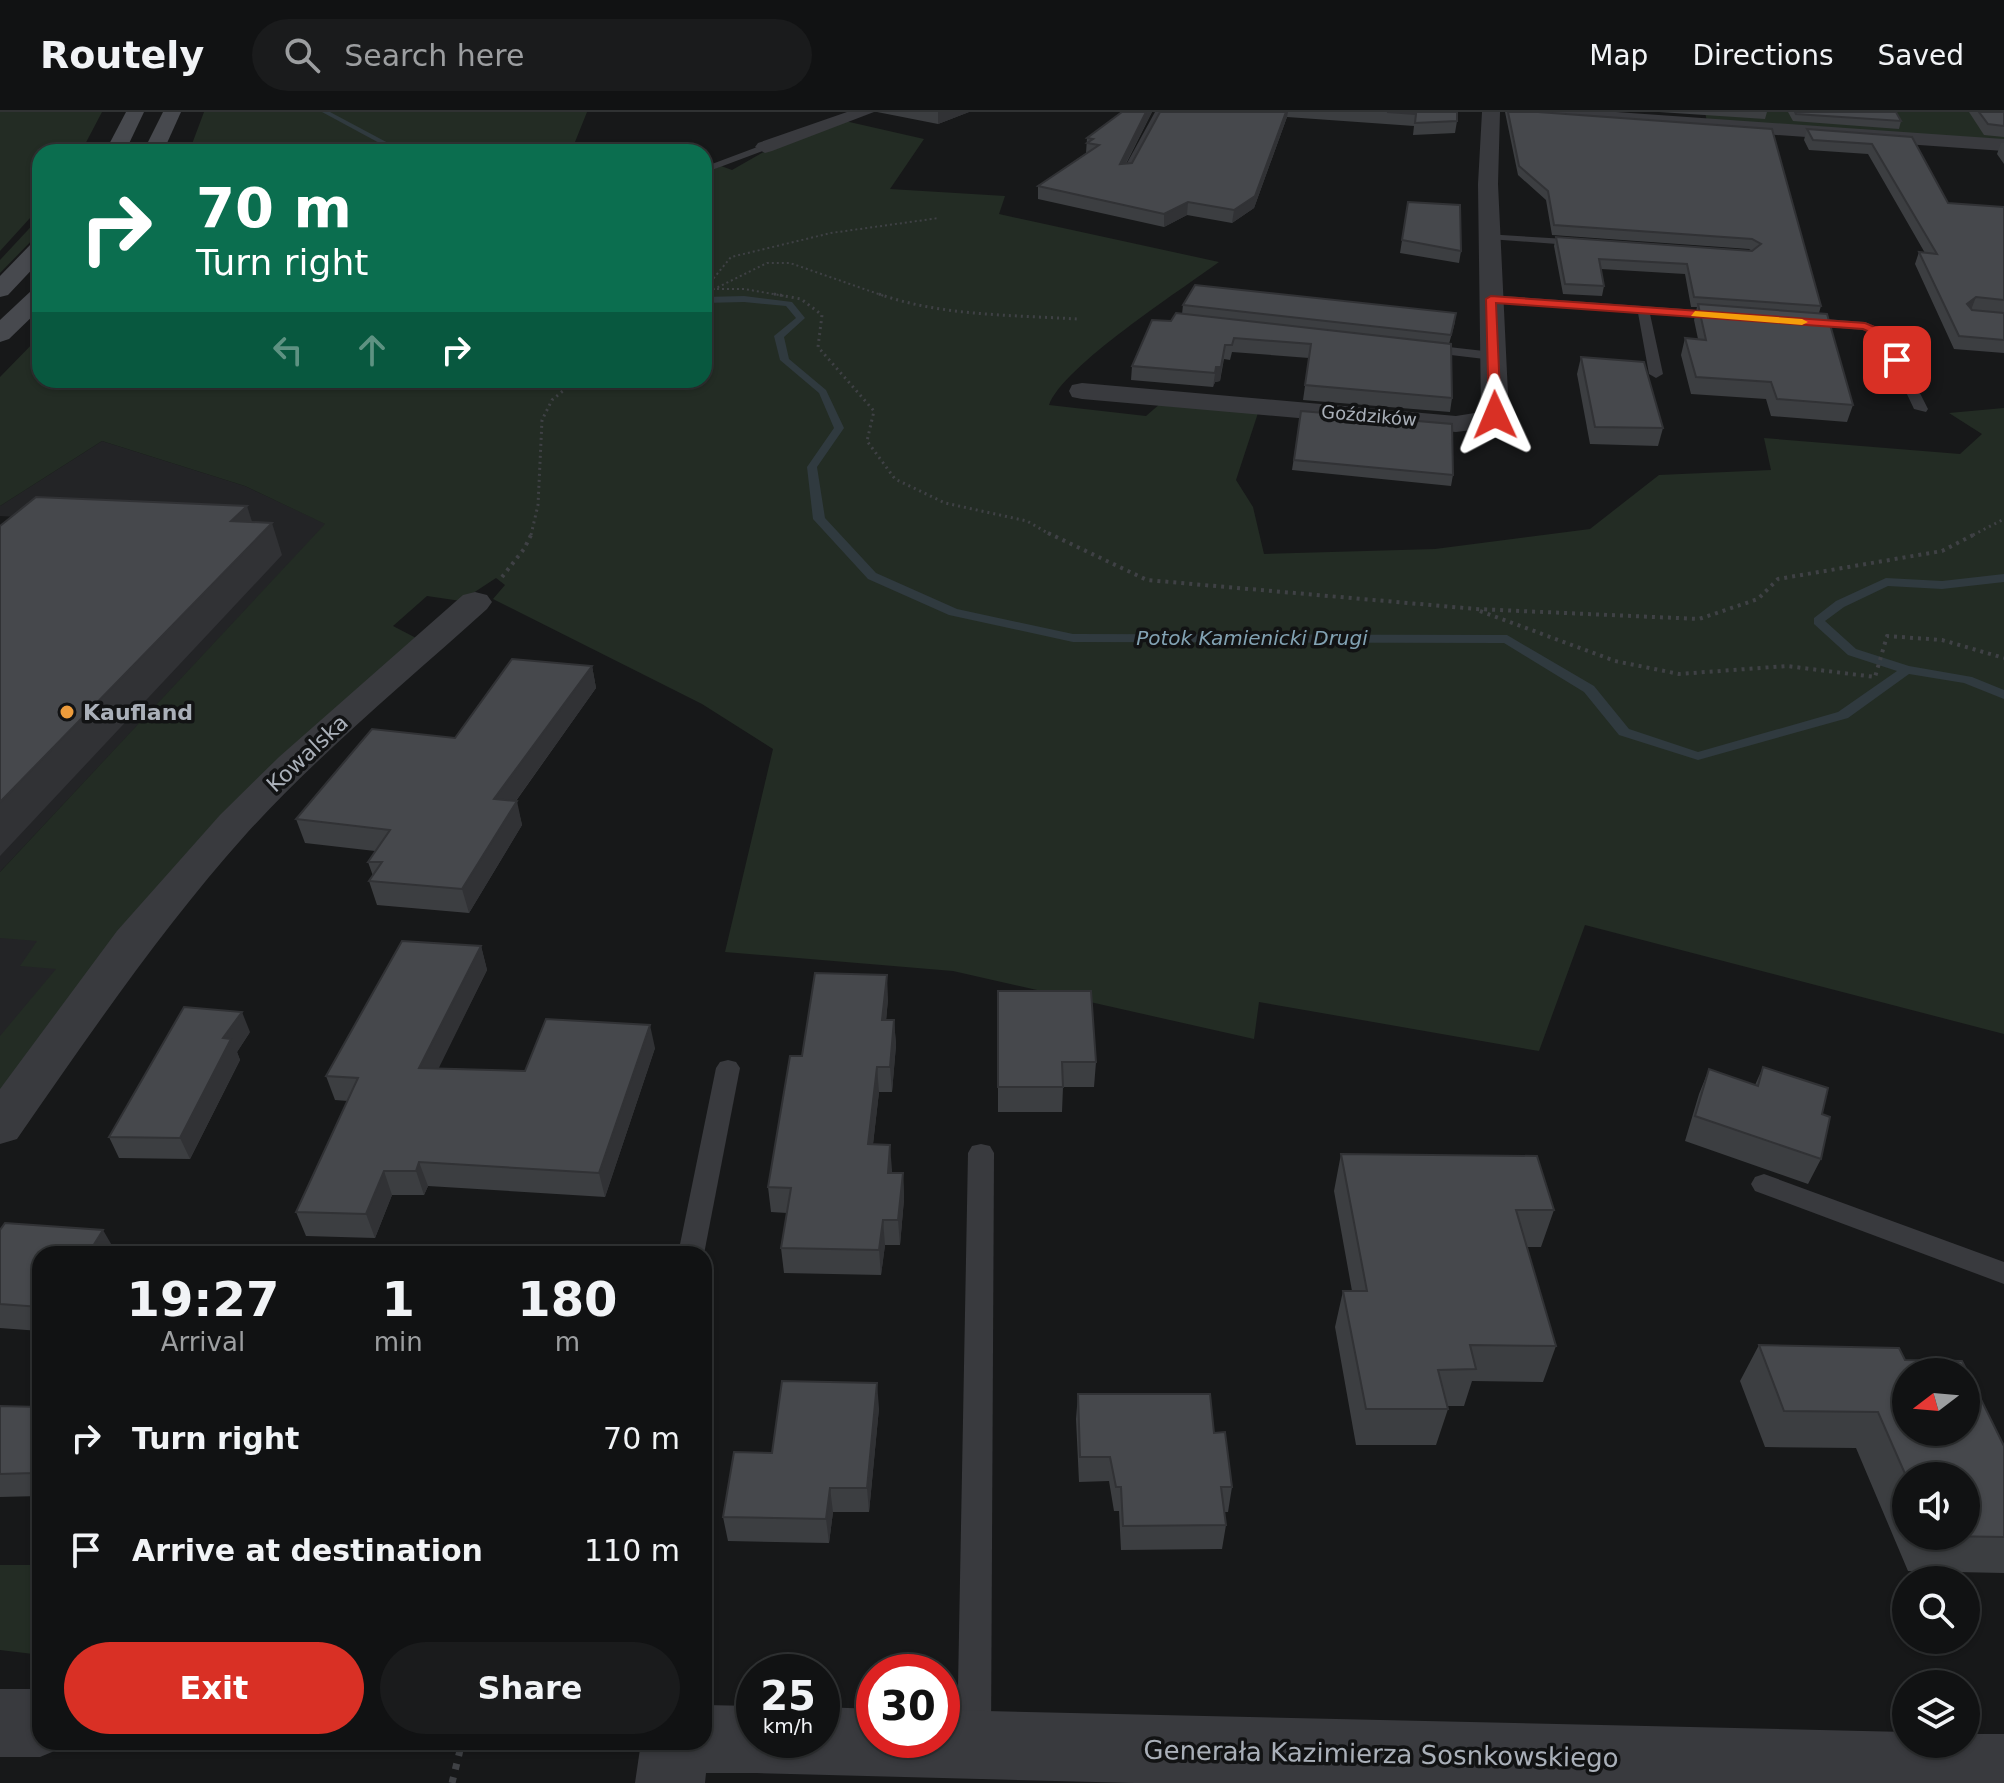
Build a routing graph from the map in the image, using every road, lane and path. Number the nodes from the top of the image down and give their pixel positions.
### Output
1 (135, 112) edge
2 (172, 112) edge
3 (865, 112) edge
4 (1160, 112) edge
5 (1491, 112) edge
6 (1537, 112) edge
7 (119, 144) edge
8 (157, 144) edge
9 (2004, 145) edge
10 (765, 147) joint
11 (712, 167) edge
12 (1125, 172) edge
13 (939, 218) dead end
14 (1489, 236) junction
15 (1596, 244) edge
16 (32, 256) edge
17 (712, 282) edge
18 (712, 289) joint
19 (0, 290) edge
20 (1491, 299) junction
21 (32, 303) edge
22 (1643, 310) junction
23 (1738, 317) edge
24 (1077, 319) dead end
25 (1786, 320) edge
26 (0, 334) edge
27 (1400, 345) edge
28 (1493, 356) junction
29 (1656, 374) dead end
30 (566, 388) edge
31 (1082, 391) dead end
32 (1921, 409) dead end
33 (2004, 519) edge
34 (475, 602) joint
35 (1476, 609) junction
36 (2004, 658) edge
37 (728, 1068) dead end
38 (0, 1126) edge
39 (981, 1153) dead end
40 (1764, 1184) dead end
41 (693, 1246) edge
42 (2004, 1273) edge
43 (712, 1739) edge
44 (736, 1740) edge
45 (840, 1742) edge
46 (974, 1745) junction
47 (460, 1750) edge
48 (674, 1750) edge
49 (2004, 1769) edge
50 (452, 1783) edge
51 (670, 1783) edge

1 - 7 main road
2 - 8 main road
3 - 10 street
4 - 12 lane
5 - 14 street, Goździków
6 - 9 street
10 - 11 lane
13 - 17 path
14 - 15 lane
14 - 20 street, Goździków
16 - 19 main road
18 - 24 path
18 - 35 path
20 - 22 lane
20 - 28 street, Goździków
21 - 26 main road
22 - 23 lane
22 - 29 lane
25 - 32 lane
27 - 28 lane
28 - 31 street, Goździków
30 - 34 path
33 - 35 path
34 - 38 street, Kowalska
35 - 36 path
37 - 41 lane
39 - 46 lane
40 - 42 lane
43 - 44 street, Generała Kazimierza Sosnkowskiego
45 - 46 street, Generała Kazimierza Sosnkowskiego
46 - 49 street, Generała Kazimierza Sosnkowskiego
47 - 50 path
48 - 51 street

